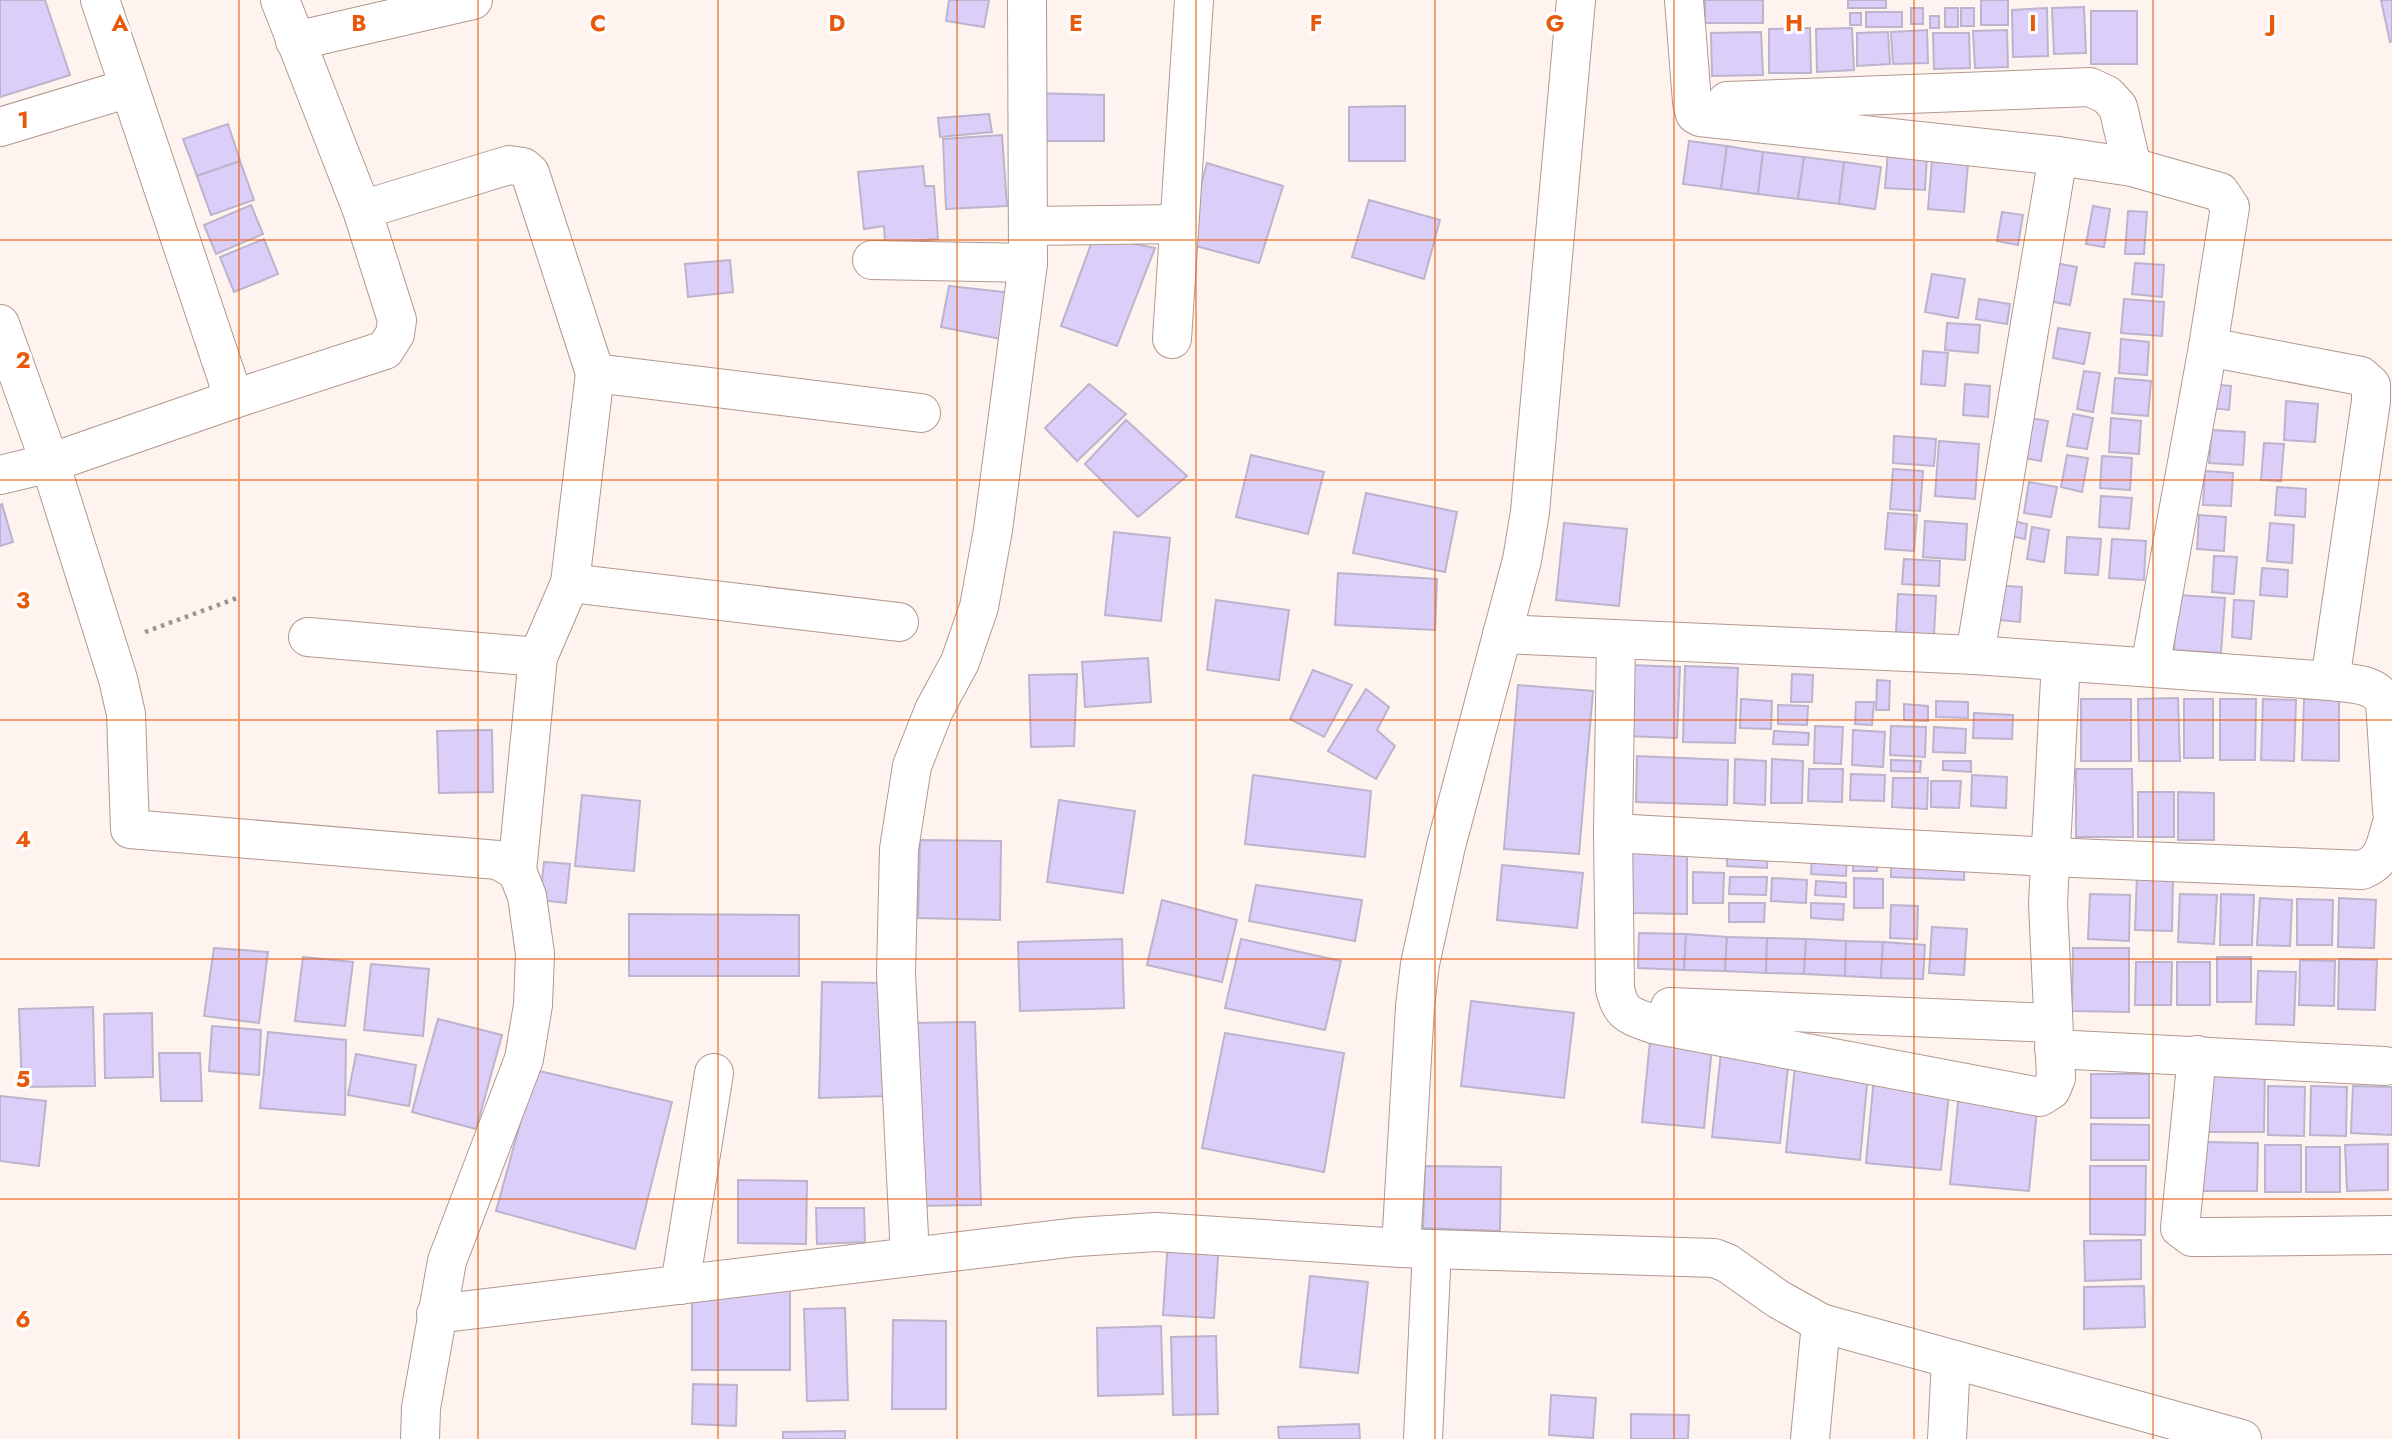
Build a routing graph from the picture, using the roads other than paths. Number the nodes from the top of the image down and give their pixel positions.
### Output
1 (100, 0) edge
2 (280, 0) edge
3 (473, 0) edge
4 (1027, 0) edge
5 (1194, 0) edge
6 (1576, 0) edge
7 (1684, 0) edge
8 (295, 41) junction
9 (130, 88) junction
10 (1692, 102) junction
11 (0, 127) edge
12 (2059, 156) junction
13 (2132, 167) junction
14 (362, 210) junction
15 (1179, 224) junction
16 (1028, 244) junction
17 (872, 260) dead end
18 (0, 324) edge
19 (1172, 339) dead end
20 (2208, 347) junction
21 (595, 373) junction
22 (234, 399) junction
23 (921, 413) dead end
24 (50, 463) junction
25 (0, 475) edge
26 (570, 583) junction
27 (899, 622) dead end
28 (1503, 634) junction
29 (308, 637) dead end
30 (1616, 640) junction
31 (1975, 655) junction
32 (538, 657) junction
33 (2062, 661) junction
34 (2150, 667) junction
35 (2330, 681) junction
36 (2392, 811) edge
37 (2392, 823) edge
38 (1613, 833) junction
39 (2050, 858) junction
40 (517, 871) junction
41 (1619, 1005) junction
42 (2054, 1036) junction
43 (2197, 1055) junction
44 (2385, 1066) dead end
45 (714, 1073) dead end
46 (2391, 1235) edge
47 (1417, 1249) junction
48 (910, 1256) junction
49 (680, 1285) junction
50 (436, 1314) junction
51 (1821, 1323) junction
52 (1951, 1360) junction
53 (420, 1439) edge
54 (1423, 1439) edge
55 (1810, 1439) edge
56 (1947, 1439) edge
57 (2242, 1439) edge

1 - 9 street
2 - 8 street
3 - 8 street
4 - 16 street
5 - 15 street
6 - 28 street
7 - 10 street
8 - 14 street
9 - 11 street
9 - 22 street
10 - 12 street
10 - 13 street
12 - 13 street
12 - 31 street
13 - 20 street
14 - 21 street
14 - 22 street
15 - 16 street
15 - 19 street
16 - 17 street
16 - 48 street
18 - 24 street
20 - 34 street
20 - 35 street
21 - 23 street
21 - 26 street
22 - 24 street
24 - 25 street
24 - 40 street
26 - 27 street
26 - 32 street
28 - 30 street
28 - 47 street
29 - 32 street
30 - 31 street
30 - 38 street
31 - 33 street
32 - 40 street
33 - 34 street
33 - 39 street
34 - 35 street
35 - 36 street
37 - 39 street
38 - 39 street
38 - 41 street
39 - 42 street
40 - 50 street
41 - 42 street
41 - 42 street
42 - 43 street
43 - 44 street
43 - 46 street
45 - 49 street
47 - 48 street
47 - 51 street
47 - 54 street
48 - 49 street
49 - 50 street
50 - 53 street
51 - 52 street
51 - 55 street
52 - 56 street
52 - 57 street

